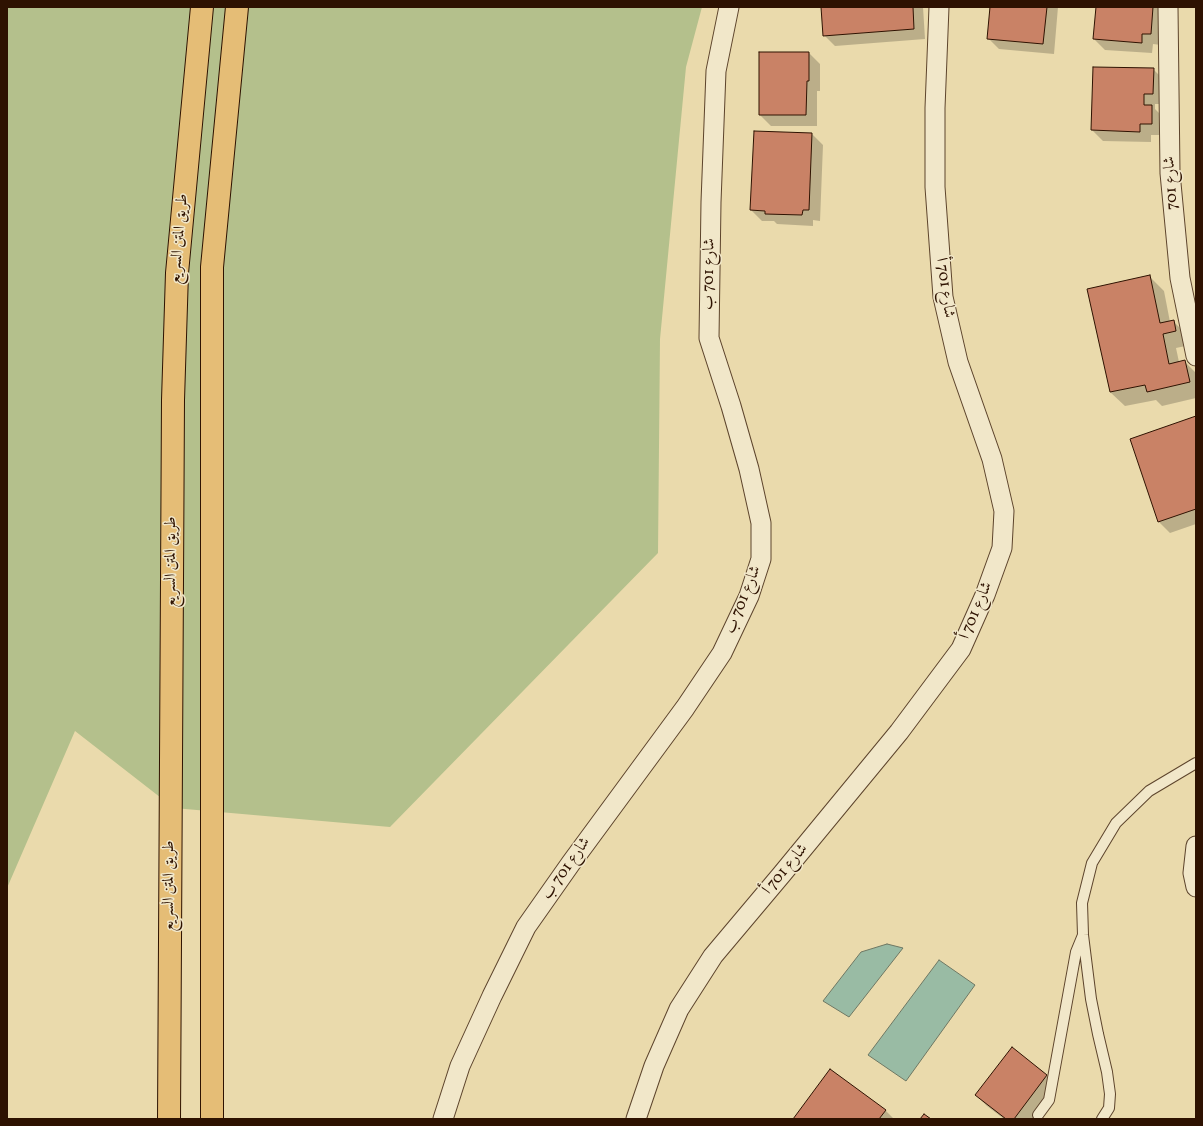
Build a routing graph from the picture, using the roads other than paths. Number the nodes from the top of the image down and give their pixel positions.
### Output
1 (202, 7) edge
2 (238, 7) edge
3 (729, 7) edge
4 (939, 7) edge
5 (1168, 7) edge
6 (1196, 356) edge
7 (1196, 763) edge
8 (1196, 846) edge
9 (1196, 887) edge
10 (1083, 935) junction
11 (1038, 1115) dead end
12 (169, 1119) edge
13 (212, 1119) edge
14 (442, 1119) edge
15 (636, 1119) edge
16 (1102, 1119) edge

1 - 12 highway, طريق المتن السريع
2 - 13 highway
3 - 14 street, شارع 701 ب
4 - 15 street, شارع 701 أ
5 - 6 street, شارع 701
7 - 10 lane
8 - 9 street
10 - 11 lane
10 - 16 lane

